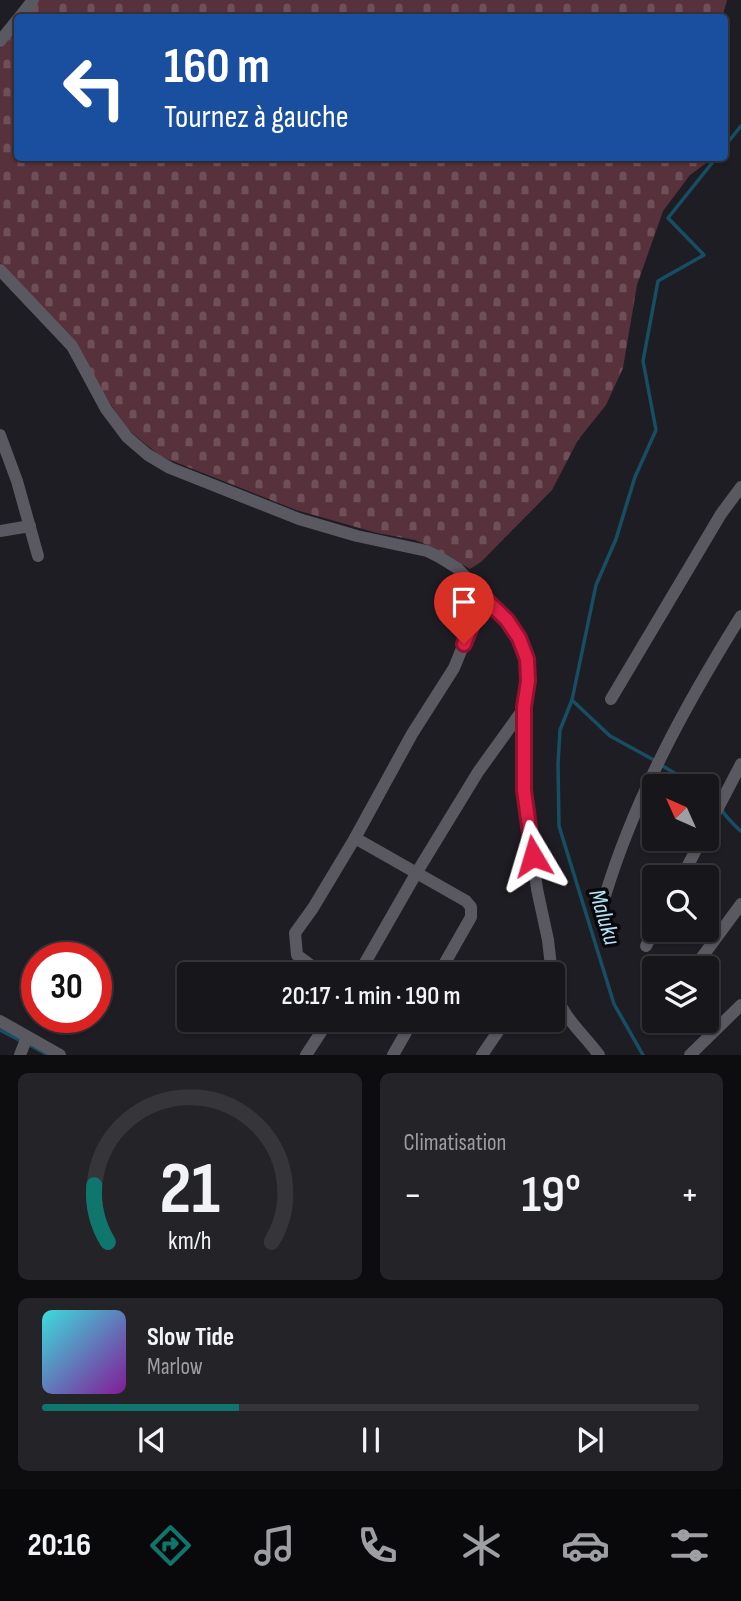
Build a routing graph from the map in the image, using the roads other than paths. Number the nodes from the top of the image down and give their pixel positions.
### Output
1 (33, 0) edge
2 (21, 14) edge
3 (14, 23) edge
4 (0, 41) edge
5 (0, 270) edge
6 (0, 435) edge
7 (741, 487) edge
8 (30, 526) junction
9 (0, 531) edge
10 (37, 556) dead end
11 (483, 597) junction
12 (741, 616) edge
13 (611, 699) dead end
14 (524, 707) junction
15 (741, 764) edge
16 (719, 806) edge
17 (355, 838) junction
18 (417, 872) junction
19 (605, 896) dead end
20 (741, 904) edge
21 (648, 942) edge
22 (646, 946) dead end
23 (703, 956) edge
24 (307, 962) edge
25 (365, 962) edge
26 (445, 962) edge
27 (551, 962) edge
28 (741, 1005) edge
29 (565, 1013) edge
30 (0, 1021) edge
31 (321, 1032) edge
32 (406, 1032) edge
33 (498, 1032) edge
34 (27, 1037) junction
35 (21, 1054) edge
36 (60, 1055) edge
37 (306, 1055) edge
38 (393, 1055) edge
39 (482, 1055) edge
40 (599, 1055) edge
41 (690, 1055) edge

1 - 2 street
3 - 4 street
5 - 11 street
6 - 8 street
7 - 13 street
8 - 9 street
8 - 10 street
11 - 14 street
11 - 17 street
12 - 19 street
14 - 18 street
14 - 27 street
15 - 16 street
17 - 18 street
17 - 24 street
18 - 25 street
18 - 26 street
20 - 23 street
21 - 22 street
28 - 41 street
29 - 40 street
30 - 34 street
31 - 37 street
32 - 38 street
33 - 39 street
34 - 35 street
34 - 36 street

